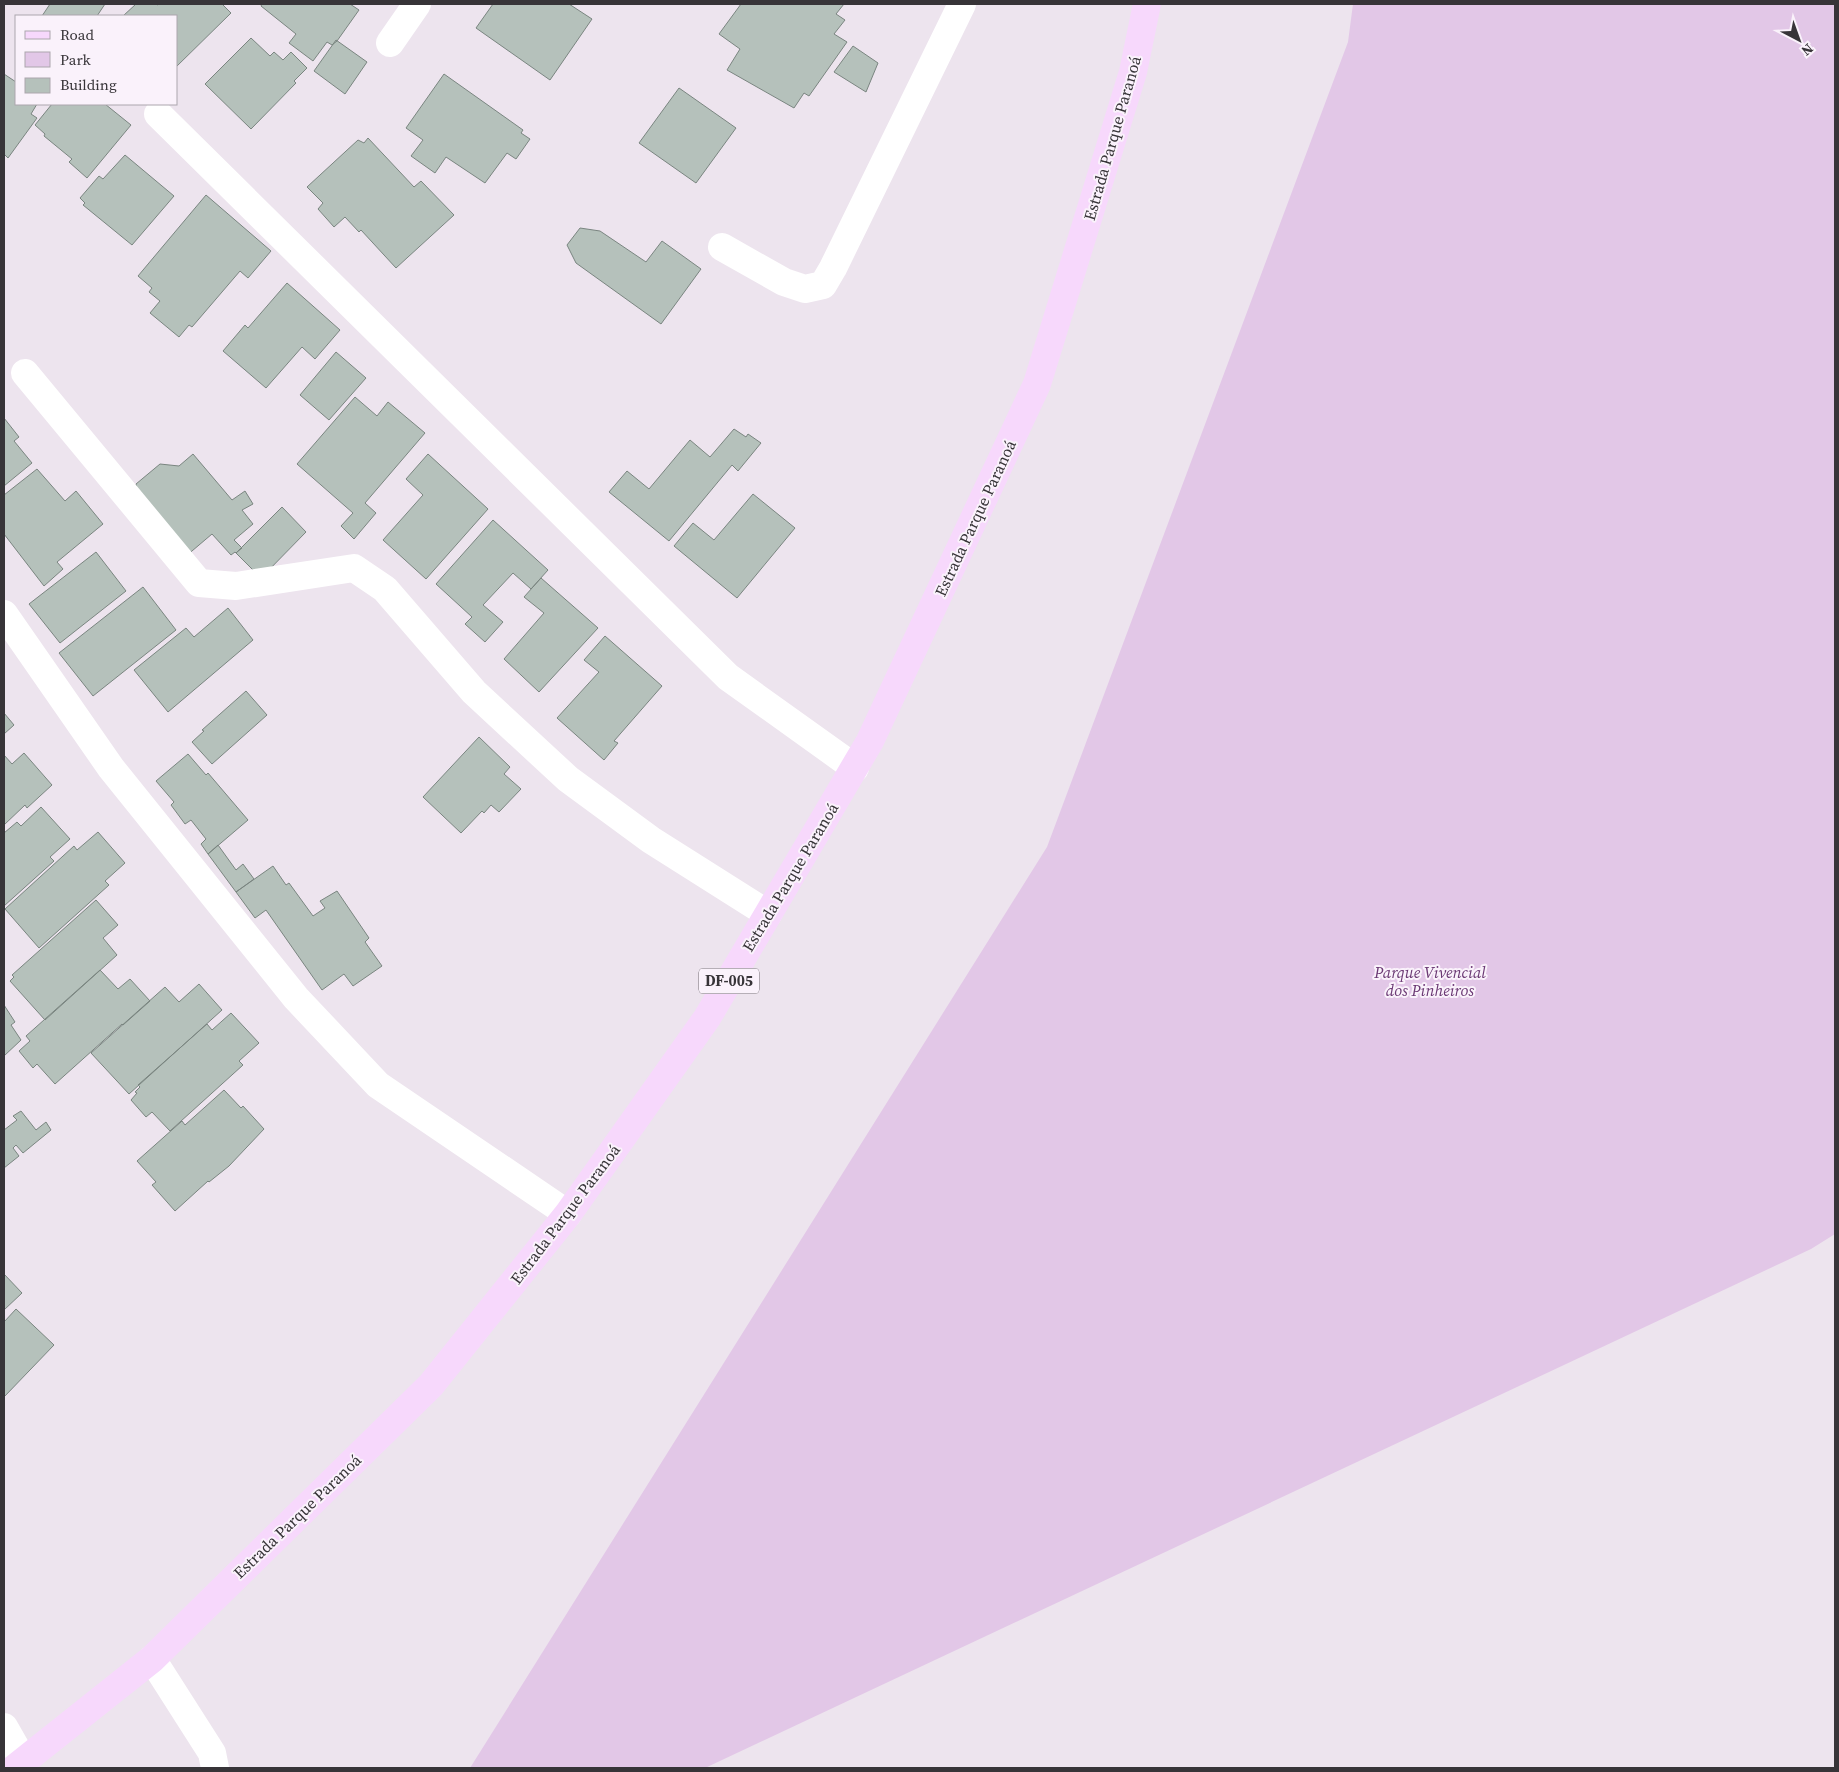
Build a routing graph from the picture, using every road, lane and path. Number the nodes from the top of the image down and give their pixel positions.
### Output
1 (417, 4) edge
2 (962, 4) edge
3 (1147, 4) edge
4 (390, 43) dead end
5 (158, 114) dead end
6 (722, 247) dead end
7 (25, 373) dead end
8 (4, 614) edge
9 (855, 768) junction
10 (768, 914) junction
11 (568, 1214) junction
12 (152, 1659) junction
13 (4, 1727) edge
14 (20, 1765) edge
15 (215, 1768) edge

1 - 4 street
2 - 6 street
3 - 9 main road, Estrada Parque Paranoá / DF-005
5 - 9 street
7 - 10 street
8 - 11 street
9 - 10 main road, Estrada Parque Paranoá / DF-005
10 - 11 main road, Estrada Parque Paranoá / DF-005
11 - 12 main road, Estrada Parque Paranoá / DF-005
12 - 14 main road, Estrada Parque Paranoá / DF-005
12 - 15 street
13 - 14 street

